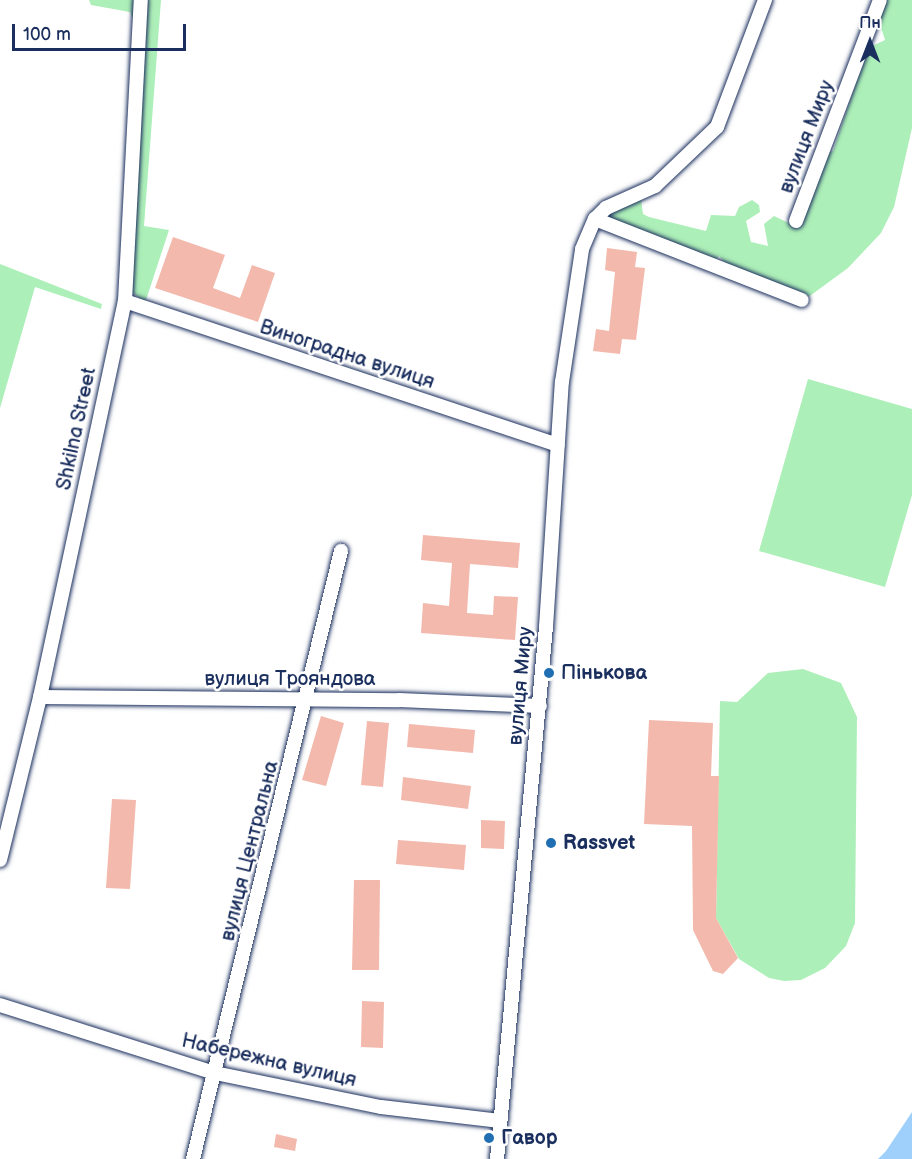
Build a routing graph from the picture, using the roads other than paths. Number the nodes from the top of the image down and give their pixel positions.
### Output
1 (141, 0) edge
2 (765, 0) edge
3 (880, 0) edge
4 (595, 219) junction
5 (796, 221) dead end
6 (802, 300) dead end
7 (125, 301) junction
8 (558, 445) junction
9 (341, 551) dead end
10 (40, 697) junction
11 (307, 699) junction
12 (540, 706) junction
13 (0, 860) edge
14 (0, 1005) edge
15 (215, 1073) junction
16 (500, 1121) junction
17 (193, 1159) edge
18 (497, 1159) edge

1 - 7 street, Shkilna Street
2 - 4 street
3 - 5 street, вулиця Миру
4 - 6 street
4 - 8 street, вулиця Миру
7 - 8 street, Виноградна вулиця
7 - 10 street, Shkilna Street
8 - 12 street, вулиця Миру
9 - 11 street, вулиця Центральна
10 - 11 street, вулиця Трояндова
10 - 13 street, Shkilna Street
11 - 12 street, вулиця Трояндова
11 - 15 street, вулиця Центральна
12 - 16 street, вулиця Миру
14 - 15 street, Набережна вулиця
15 - 16 street, Набережна вулиця
15 - 17 street, вулиця Центральна
16 - 18 street, вулиця Миру

